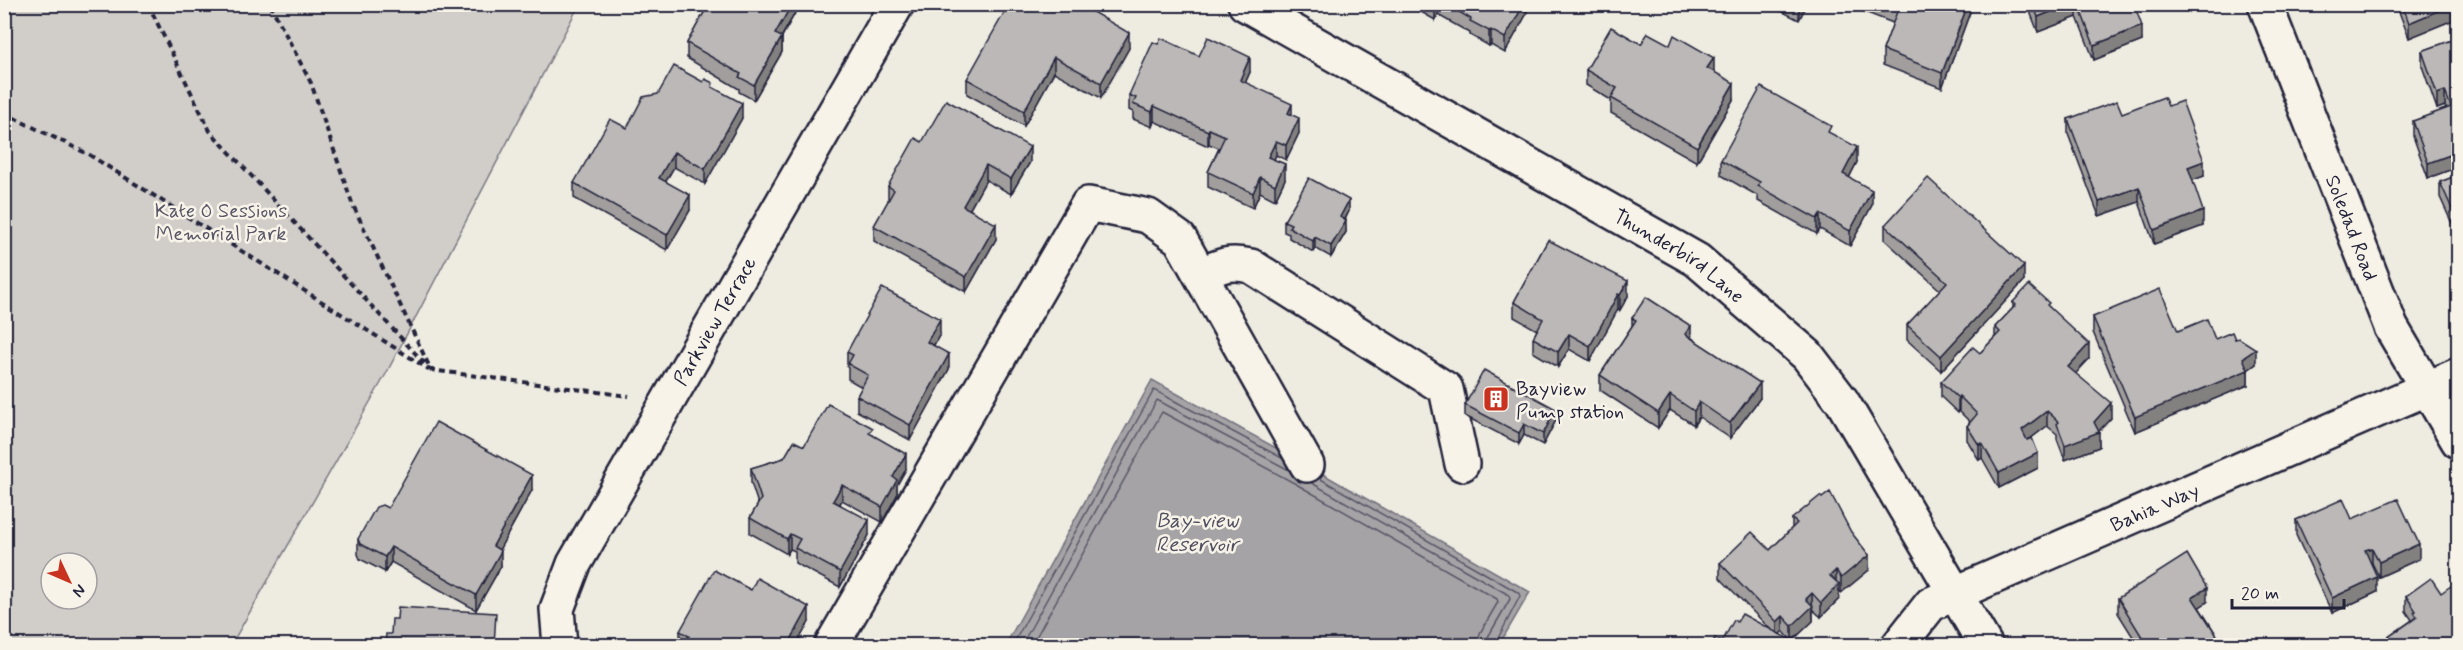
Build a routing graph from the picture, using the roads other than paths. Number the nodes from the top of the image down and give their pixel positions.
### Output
1 (897, 4) edge
2 (1245, 4) edge
3 (2265, 4) edge
4 (1202, 274) junction
5 (2458, 375) edge
6 (2425, 387) junction
7 (2458, 441) edge
8 (1462, 464) dead end
9 (1307, 465) dead end
10 (1956, 595) junction
11 (560, 645) edge
12 (831, 645) edge
13 (1898, 645) edge
14 (1986, 645) edge

1 - 11 street, Parkview Terrace
2 - 10 street, Thunderbird Lane
3 - 6 street, Soledad Road
4 - 8 street
4 - 9 street
4 - 12 street
5 - 6 street, Bahia Way
6 - 7 street, Soledad Road
6 - 10 street, Bahia Way
10 - 13 street, Bahia Way
10 - 14 street, Thunderbird Lane

